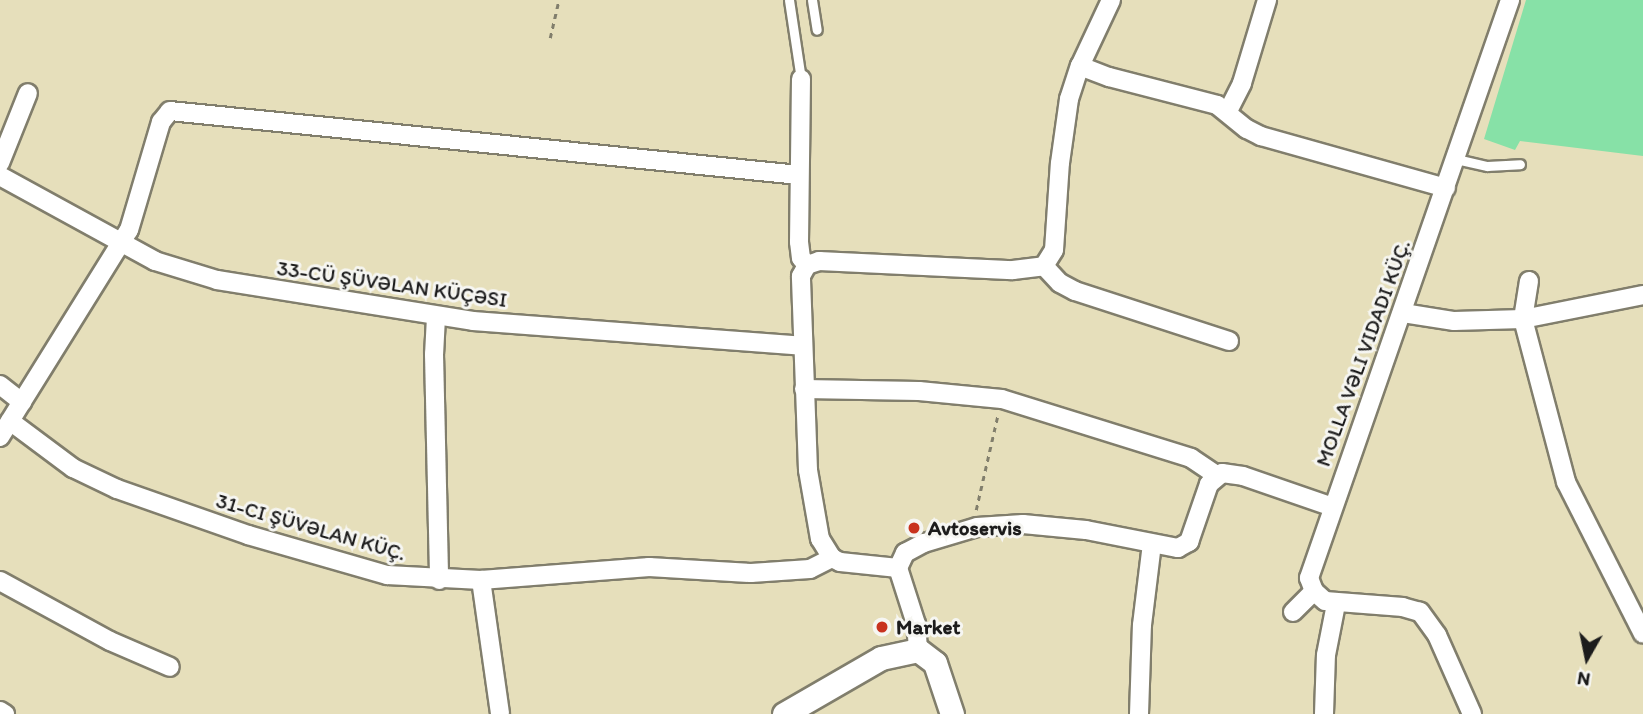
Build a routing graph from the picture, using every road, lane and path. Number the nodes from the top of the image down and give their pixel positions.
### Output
1 (559, 0) edge
2 (789, 0) edge
3 (812, 0) edge
4 (1111, 0) edge
5 (1267, 0) edge
6 (1510, 0) edge
7 (817, 30) dead end
8 (550, 38) dead end
9 (1080, 66) junction
10 (801, 79) joint
11 (29, 93) dead end
12 (1228, 111) junction
13 (1456, 159) junction
14 (0, 163) edge
15 (1520, 164) dead end
16 (0, 176) edge
17 (799, 176) junction
18 (1446, 188) junction
19 (122, 243) junction
20 (807, 265) junction
21 (1044, 266) junction
22 (1529, 281) dead end
23 (1643, 295) edge
24 (1403, 313) junction
25 (436, 317) junction
26 (1523, 319) junction
27 (1229, 341) dead end
28 (802, 346) junction
29 (0, 385) edge
30 (804, 389) junction
31 (1002, 399) junction
32 (22, 402) junction
33 (10, 421) junction
34 (0, 437) edge
35 (1216, 475) junction
36 (1333, 507) junction
37 (977, 527) junction
38 (1152, 544) junction
39 (832, 558) junction
40 (898, 568) junction
41 (439, 580) junction
42 (481, 580) junction
43 (0, 581) edge
44 (1314, 591) junction
45 (1336, 604) junction
46 (1293, 612) dead end
47 (1643, 634) edge
48 (918, 650) junction
49 (170, 667) dead end
50 (0, 711) edge
51 (5, 714) edge
52 (500, 714) edge
53 (784, 714) edge
54 (953, 714) edge
55 (1139, 714) edge
56 (1324, 714) edge
57 (1472, 714) edge

1 - 8 path
2 - 10 lane
3 - 7 lane
4 - 9 street
5 - 12 street
6 - 13 street, MOLLA VƏLI VIDADI KÜÇ.
9 - 12 street
9 - 21 street
10 - 17 street
11 - 14 street
12 - 18 street
13 - 15 lane
13 - 18 street, MOLLA VƏLI VIDADI KÜÇ.
16 - 19 street, 33-CÜ ŞÜVƏLAN KÜÇƏSI
17 - 19 street
17 - 20 street
18 - 24 street, MOLLA VƏLI VIDADI KÜÇ.
19 - 25 street, 33-CÜ ŞÜVƏLAN KÜÇƏSI
19 - 32 street
20 - 21 street
20 - 28 street
21 - 27 street
22 - 26 street
23 - 26 street
24 - 26 street
24 - 36 street, MOLLA VƏLI VIDADI KÜÇ.
25 - 28 street, 33-CÜ ŞÜVƏLAN KÜÇƏSI
25 - 41 street
26 - 47 street
28 - 30 street
29 - 32 street
30 - 31 street
30 - 39 street
31 - 35 street
31 - 37 path
32 - 33 street
33 - 34 street
33 - 41 street, 31-CI ŞÜVƏLAN KÜÇ.
35 - 36 street
35 - 38 street
36 - 44 street, MOLLA VƏLI VIDADI KÜÇ.
37 - 38 street
37 - 40 street
38 - 55 street
39 - 40 street
39 - 42 street, 31-CI ŞÜVƏLAN KÜÇ.
40 - 48 street
41 - 42 street, 31-CI ŞÜVƏLAN KÜÇ.
42 - 52 street
43 - 49 street
44 - 45 street
44 - 46 street
45 - 56 street
45 - 57 street
48 - 53 street
48 - 54 street
50 - 51 street

